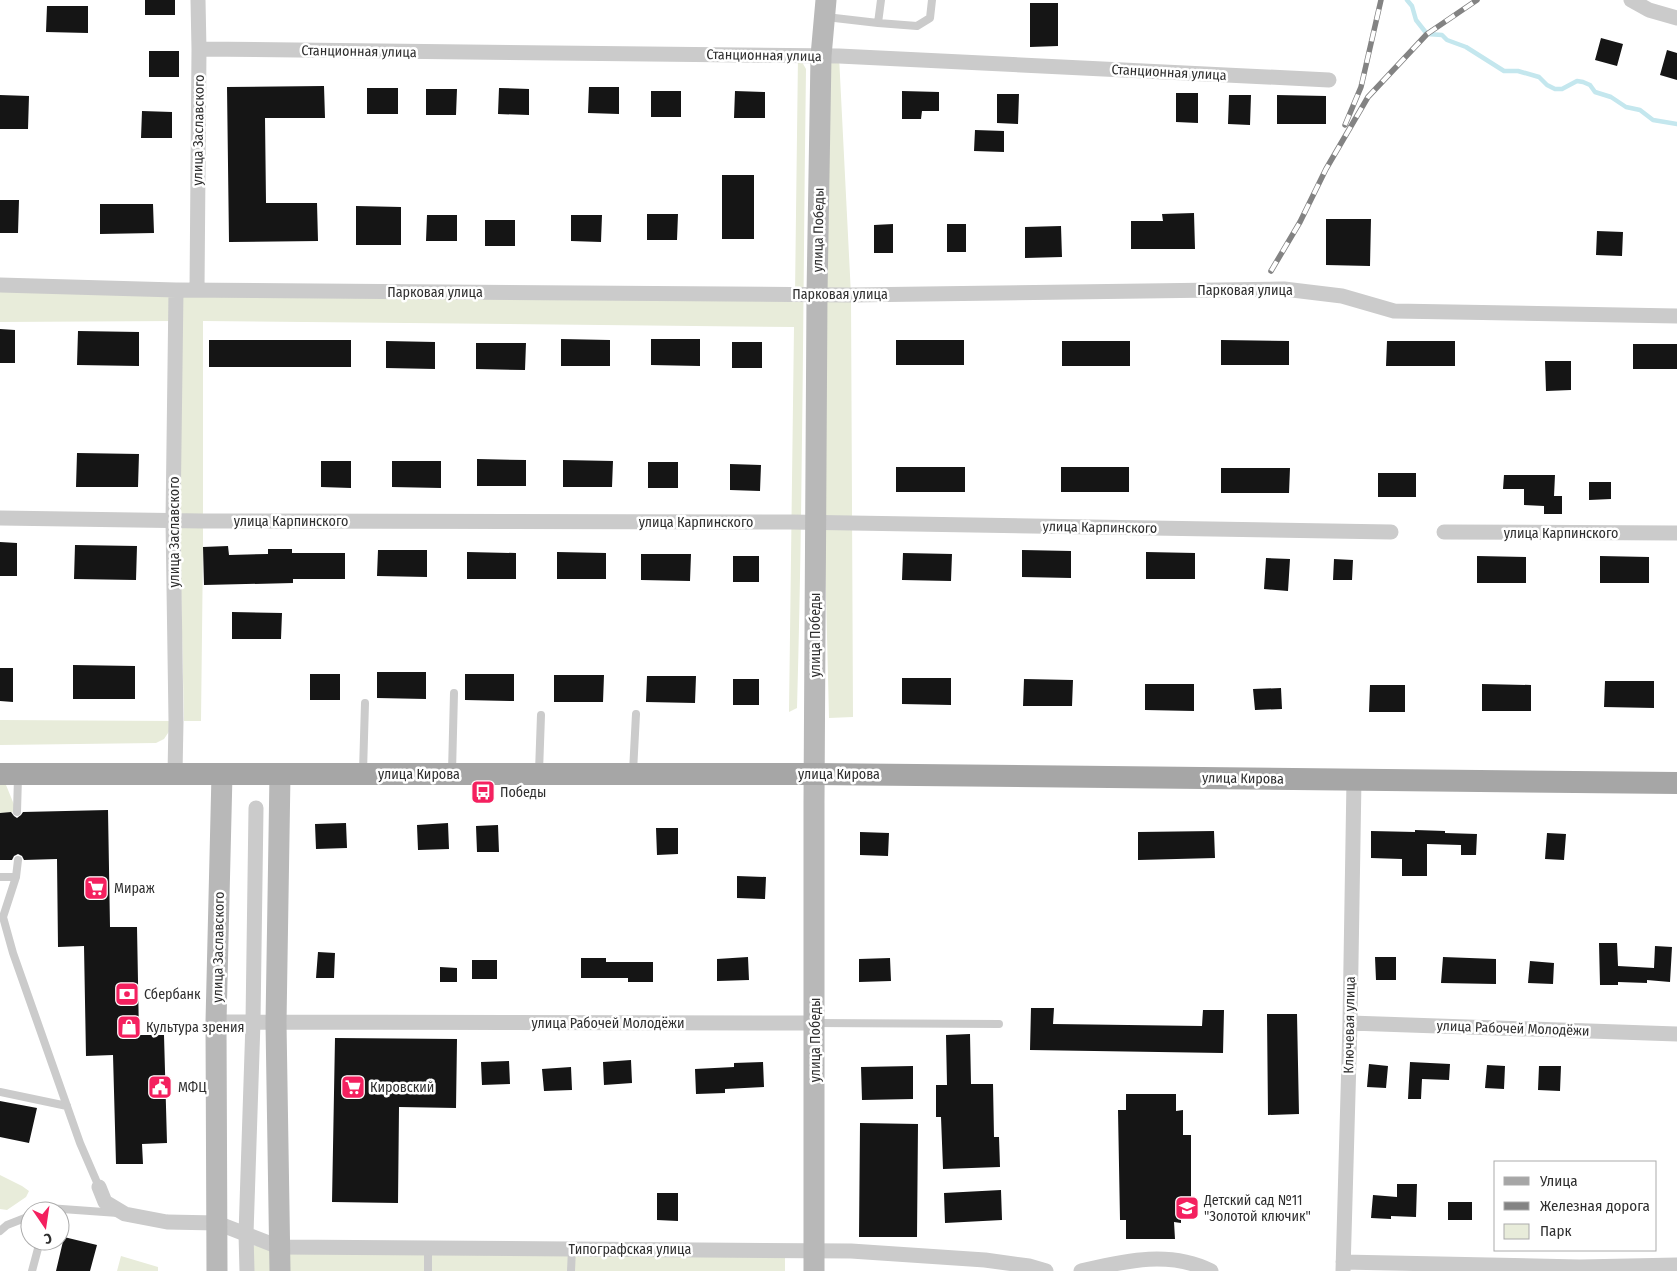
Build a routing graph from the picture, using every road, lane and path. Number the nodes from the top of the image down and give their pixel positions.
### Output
1 (198, 0) edge
2 (881, 0) edge
3 (932, 0) edge
4 (1631, 0) edge
5 (825, 8) edge
6 (1677, 18) edge
7 (878, 23) junction
8 (199, 49) junction
9 (821, 56) junction
10 (1329, 80) dead end
11 (0, 285) edge
12 (176, 290) junction
13 (196, 290) junction
14 (817, 294) junction
15 (1677, 316) edge
16 (0, 518) edge
17 (174, 521) junction
18 (815, 522) junction
19 (1391, 532) dead end
20 (1444, 532) dead end
21 (1677, 533) edge
22 (454, 693) dead end
23 (365, 703) dead end
24 (636, 714) dead end
25 (541, 716) dead end
26 (9, 774) edge
27 (175, 774) junction
28 (222, 774) junction
29 (280, 774) junction
30 (363, 774) junction
31 (452, 774) junction
32 (539, 774) junction
33 (633, 774) junction
34 (815, 774) junction
35 (1354, 780) junction
36 (1677, 783) edge
37 (256, 808) dead end
38 (18, 812) dead end
39 (18, 860) dead end
40 (0, 877) edge
41 (16, 877) junction
42 (216, 1022) junction
43 (253, 1022) junction
44 (276, 1023) junction
45 (815, 1023) junction
46 (1350, 1023) junction
47 (999, 1024) dead end
48 (1677, 1034) edge
49 (0, 1092) edge
50 (67, 1106) junction
51 (99, 1187) joint
52 (70, 1211) edge
53 (125, 1214) junction
54 (20, 1220) edge
55 (217, 1223) junction
56 (0, 1231) edge
57 (246, 1234) junction
58 (279, 1246) junction
59 (428, 1248) junction
60 (572, 1249) junction
61 (37, 1251) edge
62 (814, 1261) edge
63 (1677, 1266) edge
64 (1343, 1267) edge
65 (32, 1271) edge
66 (217, 1271) edge
67 (247, 1271) edge
68 (280, 1271) edge
69 (428, 1271) edge
70 (571, 1271) edge
71 (1046, 1271) edge
72 (1081, 1271) edge
73 (1211, 1271) edge

1 - 8 street, улица Заславского
2 - 7 lane
3 - 7 lane
4 - 6 street
5 - 7 lane
5 - 9 main road, улица Победы
8 - 9 street, Станционная улица
8 - 13 street, улица Заславского
9 - 10 street, Станционная улица
9 - 14 main road, улица Победы
11 - 12 street, Парковая улица
12 - 13 street, Парковая улица
12 - 17 street, улица Заславского
13 - 14 street, Парковая улица
14 - 15 street, Парковая улица
14 - 18 main road, улица Победы
16 - 17 street, улица Карпинского
17 - 18 street, улица Карпинского
17 - 27 street, улица Заславского
18 - 19 street, улица Карпинского
18 - 34 main road, улица Победы
20 - 21 street, улица Карпинского
22 - 31 lane
23 - 30 lane
24 - 33 lane
25 - 32 lane
26 - 27 main road, улица Кирова
26 - 38 lane
27 - 28 main road, улица Кирова
28 - 29 main road, улица Кирова
28 - 42 main road, улица Заславского
29 - 30 main road, улица Кирова
29 - 44 main road
30 - 31 main road, улица Кирова
31 - 32 main road, улица Кирова
32 - 33 main road, улица Кирова
33 - 34 main road, улица Кирова
34 - 35 main road, улица Кирова
34 - 45 main road, улица Победы
35 - 36 main road, улица Кирова
35 - 46 street, Ключевая улица
37 - 43 street
39 - 41 lane
40 - 41 lane
41 - 50 lane
42 - 43 street, улица Рабочей Молодёжи
42 - 55 main road, улица Заславского
43 - 44 street, улица Рабочей Молодёжи
43 - 57 street
44 - 45 street, улица Рабочей Молодёжи
44 - 58 main road
45 - 47 lane, улица Рабочей Молодёжи
45 - 62 main road, улица Победы
46 - 48 street, улица Рабочей Молодёжи
46 - 64 street, Ключевая улица
49 - 50 lane
50 - 51 lane
51 - 53 street
52 - 53 lane
53 - 55 street
54 - 56 lane
55 - 57 street, Типографская улица
55 - 66 main road, улица Заславского
57 - 58 street, Типографская улица
57 - 67 street
58 - 59 street, Типографская улица
58 - 68 main road
59 - 60 street, Типографская улица
59 - 69 lane
60 - 62 street, Типографская улица
60 - 70 lane
61 - 65 lane
62 - 71 street, Типографская улица
63 - 64 street
72 - 73 street

